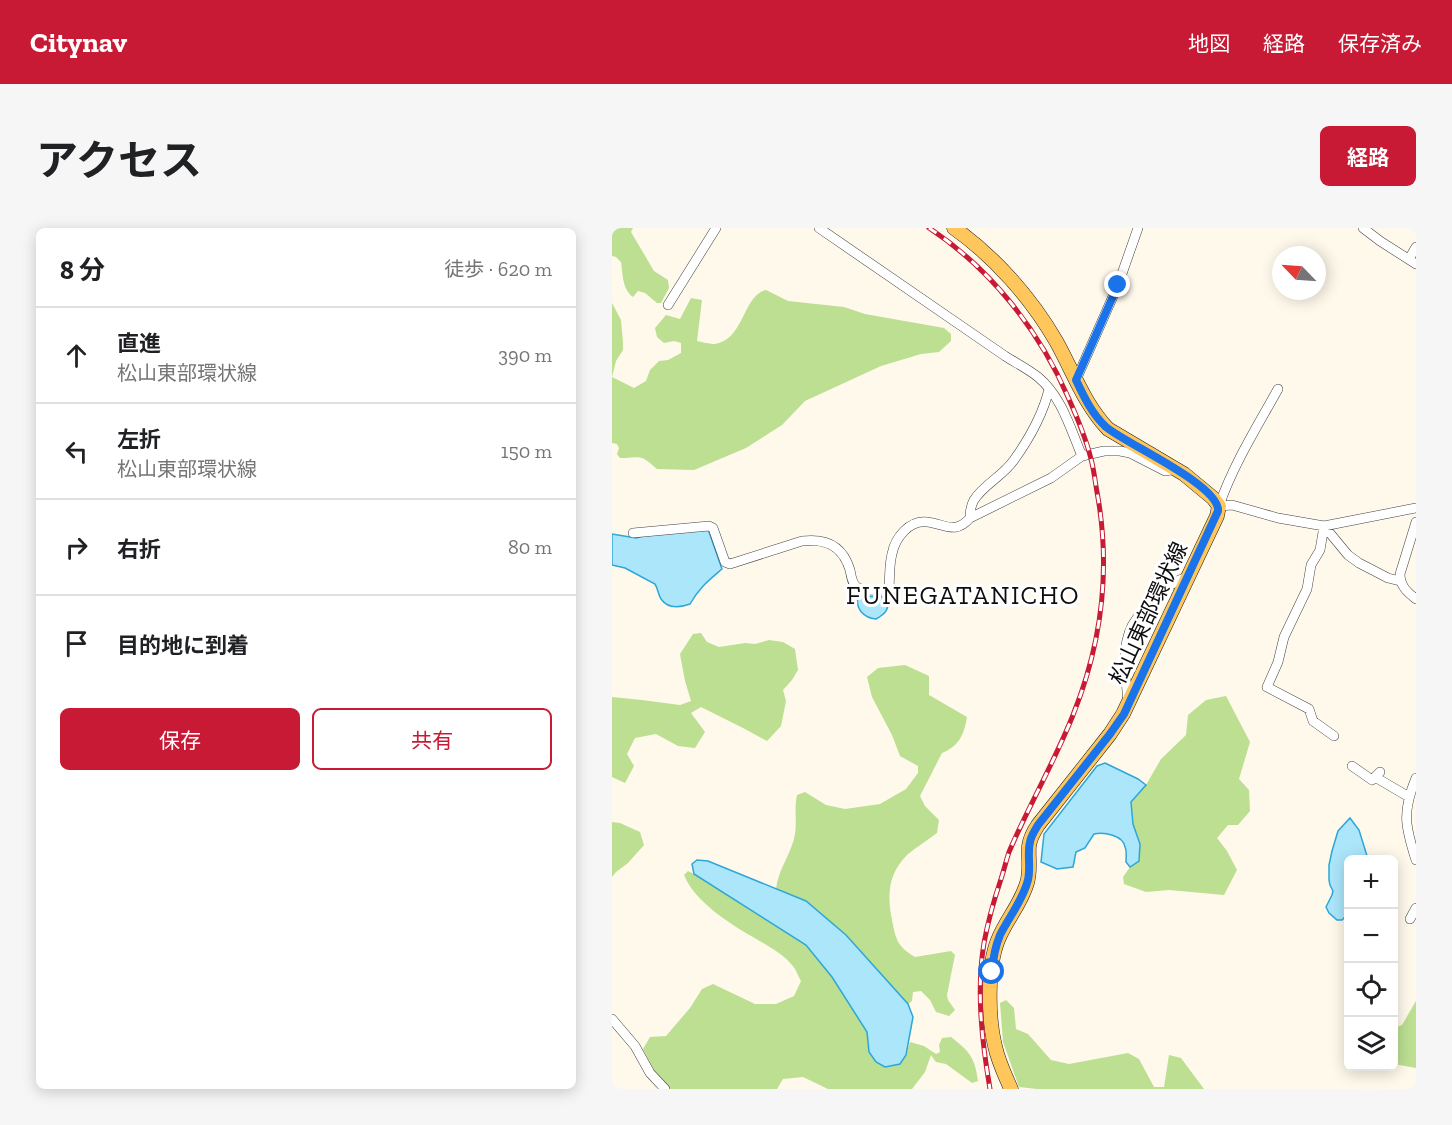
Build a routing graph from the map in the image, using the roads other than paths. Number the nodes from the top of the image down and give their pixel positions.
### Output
1 (716, 228) edge
2 (819, 228) edge
3 (954, 228) edge
4 (1137, 228) edge
5 (1363, 228) edge
6 (1416, 247) edge
7 (1412, 261) edge
8 (668, 305) dead end
9 (1076, 380) junction
10 (1049, 388) junction
11 (1278, 389) dead end
12 (1082, 456) junction
13 (1176, 469) junction
14 (1219, 506) junction
15 (1416, 508) edge
16 (970, 518) junction
17 (1416, 522) edge
18 (1324, 526) junction
19 (633, 533) dead end
20 (1187, 577) junction
21 (1400, 581) junction
22 (1416, 599) edge
23 (1128, 704) junction
24 (1334, 736) dead end
25 (1352, 766) dead end
26 (1416, 778) edge
27 (1409, 797) junction
28 (1416, 860) edge
29 (1416, 908) edge
30 (1410, 918) dead end
31 (612, 1019) edge
32 (665, 1089) edge
33 (1011, 1089) edge

1 - 8 street
2 - 10 street
3 - 9 main road
4 - 9 street
5 - 7 street
6 - 7 street
9 - 13 main road
10 - 12 street
10 - 16 street
11 - 14 street
12 - 13 street
12 - 16 street
13 - 14 main road
14 - 18 street
14 - 20 main road, 松山東部環状線
15 - 18 street
16 - 19 street
17 - 21 street
18 - 21 street
18 - 24 street
20 - 23 main road, 松山東部環状線
20 - 23 street
21 - 22 street
23 - 33 main road, 松山東部環状線
25 - 27 street
26 - 27 street
27 - 28 street
29 - 30 street
31 - 32 street

